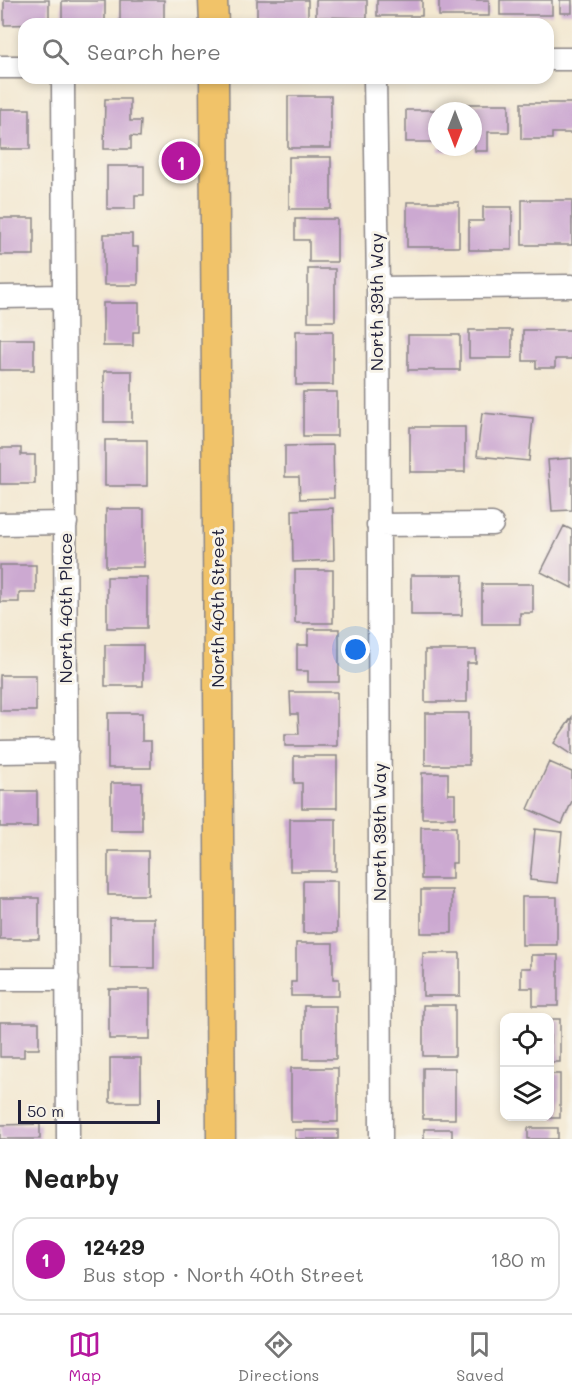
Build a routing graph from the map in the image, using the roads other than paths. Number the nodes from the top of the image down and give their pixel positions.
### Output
1 (213, 0) edge
2 (214, 18) edge
3 (554, 59) edge
4 (572, 59) edge
5 (0, 67) edge
6 (18, 67) edge
7 (63, 84) edge
8 (214, 84) edge
9 (375, 84) edge
10 (572, 286) edge
11 (378, 288) junction
12 (64, 296) junction
13 (0, 297) edge
14 (0, 524) edge
15 (66, 524) junction
16 (492, 524) dead end
17 (378, 525) junction
18 (0, 752) edge
19 (67, 752) junction
20 (68, 979) junction
21 (0, 980) edge
22 (68, 1139) edge
23 (221, 1139) edge
24 (381, 1139) edge

1 - 2 main road
3 - 4 street
5 - 6 street
7 - 12 street, North 40th Place
8 - 23 main road, North 40th Street
9 - 11 street, North 39th Way
10 - 11 street
11 - 17 street, North 39th Way
12 - 13 street
12 - 15 street, North 40th Place
14 - 15 street
15 - 19 street, North 40th Place
16 - 17 street
17 - 24 street, North 39th Way
18 - 19 street
19 - 20 street, North 40th Place
20 - 21 street
20 - 22 street, North 40th Place

